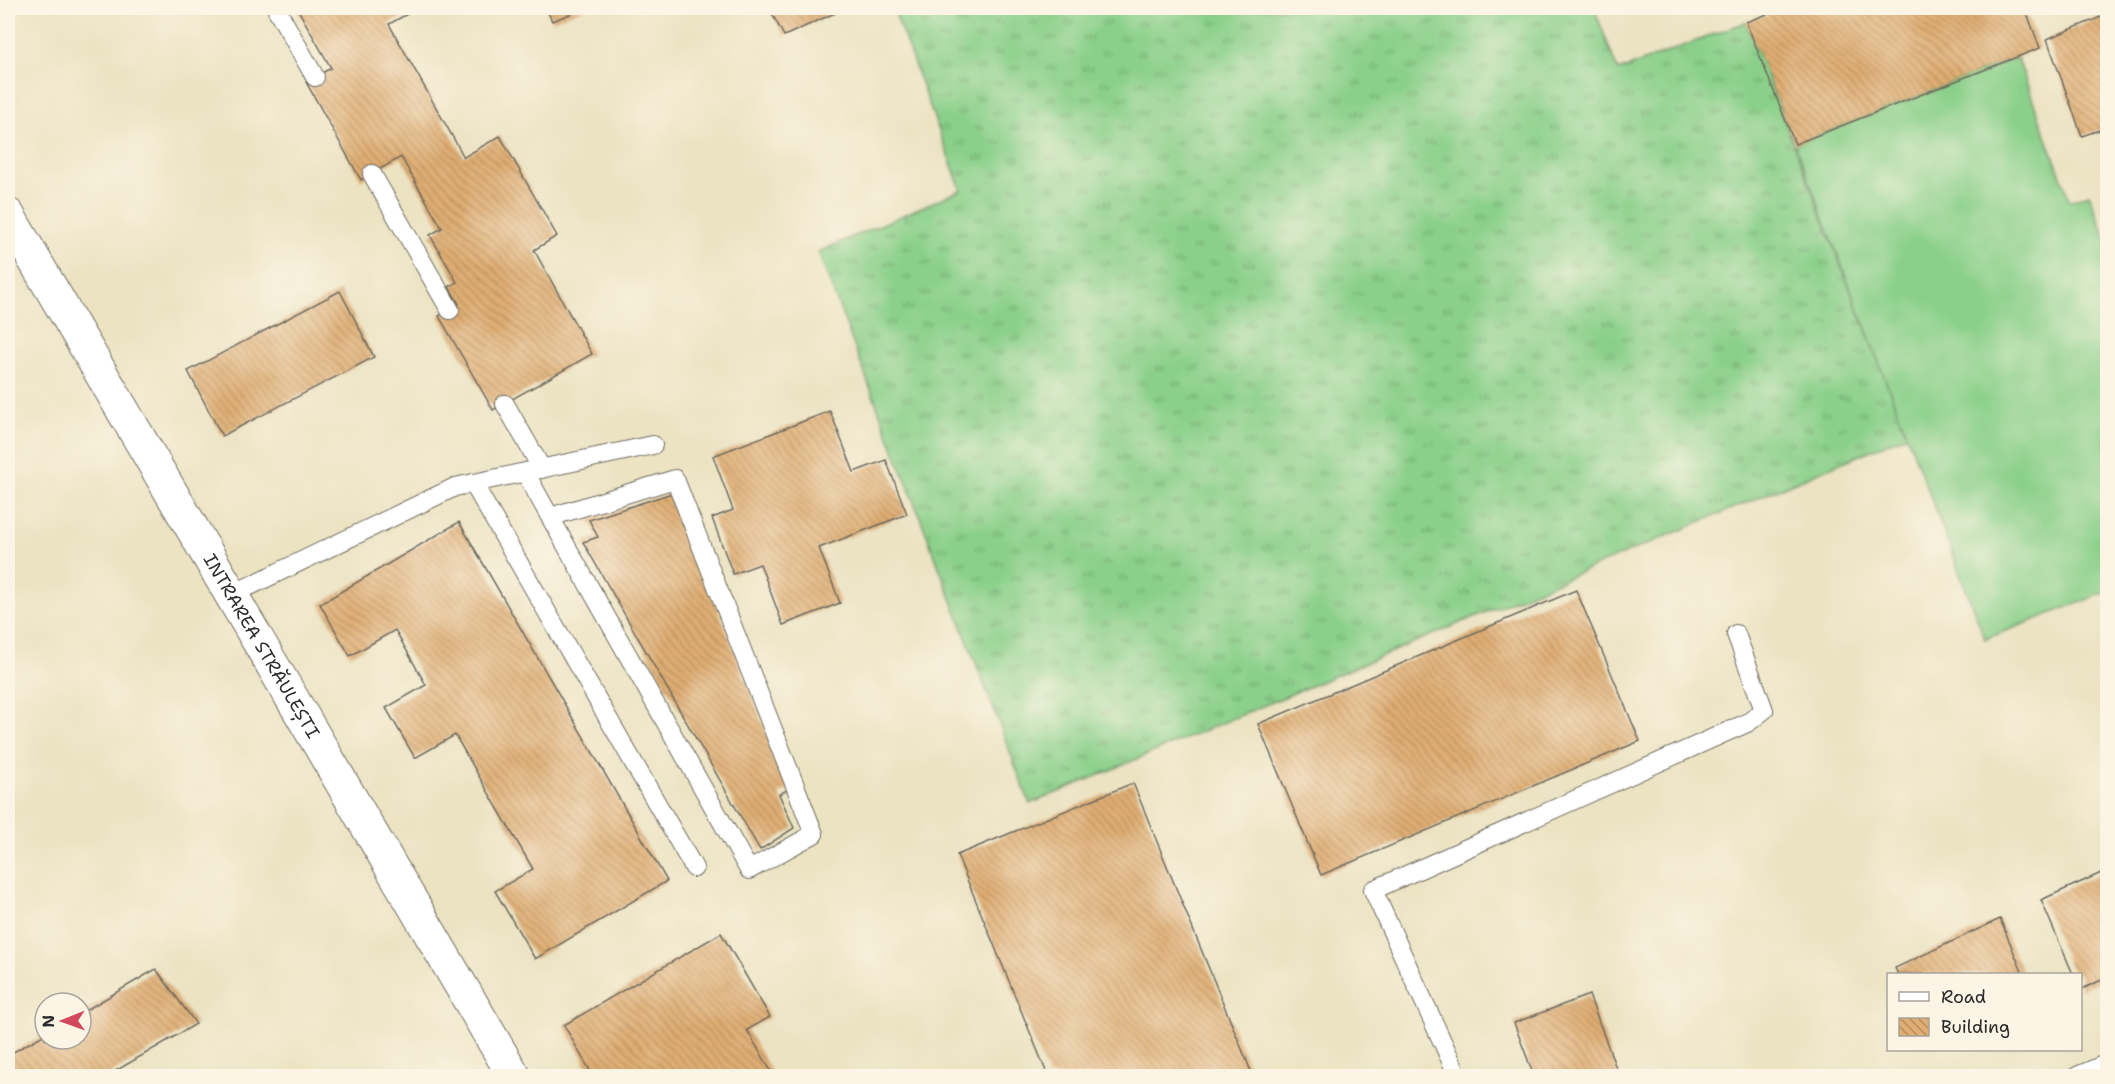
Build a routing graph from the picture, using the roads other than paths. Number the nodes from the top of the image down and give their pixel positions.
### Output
1 (276, 8) edge
2 (315, 77) dead end
3 (372, 174) dead end
4 (8, 215) edge
5 (450, 310) dead end
6 (504, 404) dead end
7 (653, 446) dead end
8 (533, 470) junction
9 (473, 483) junction
10 (550, 517) junction
11 (231, 595) junction
12 (1736, 634) dead end
13 (694, 868) dead end
14 (2108, 1063) edge
15 (514, 1077) edge
16 (1458, 1077) edge
17 (2077, 1077) edge

1 - 2 lane
3 - 5 lane
4 - 11 street, INTRAREA STRĂULEȘTI
6 - 8 lane
7 - 8 lane
8 - 9 lane
8 - 10 lane
9 - 11 lane
9 - 13 lane
10 - 10 lane
11 - 15 street, INTRAREA STRĂULEȘTI
12 - 16 lane
14 - 17 lane

